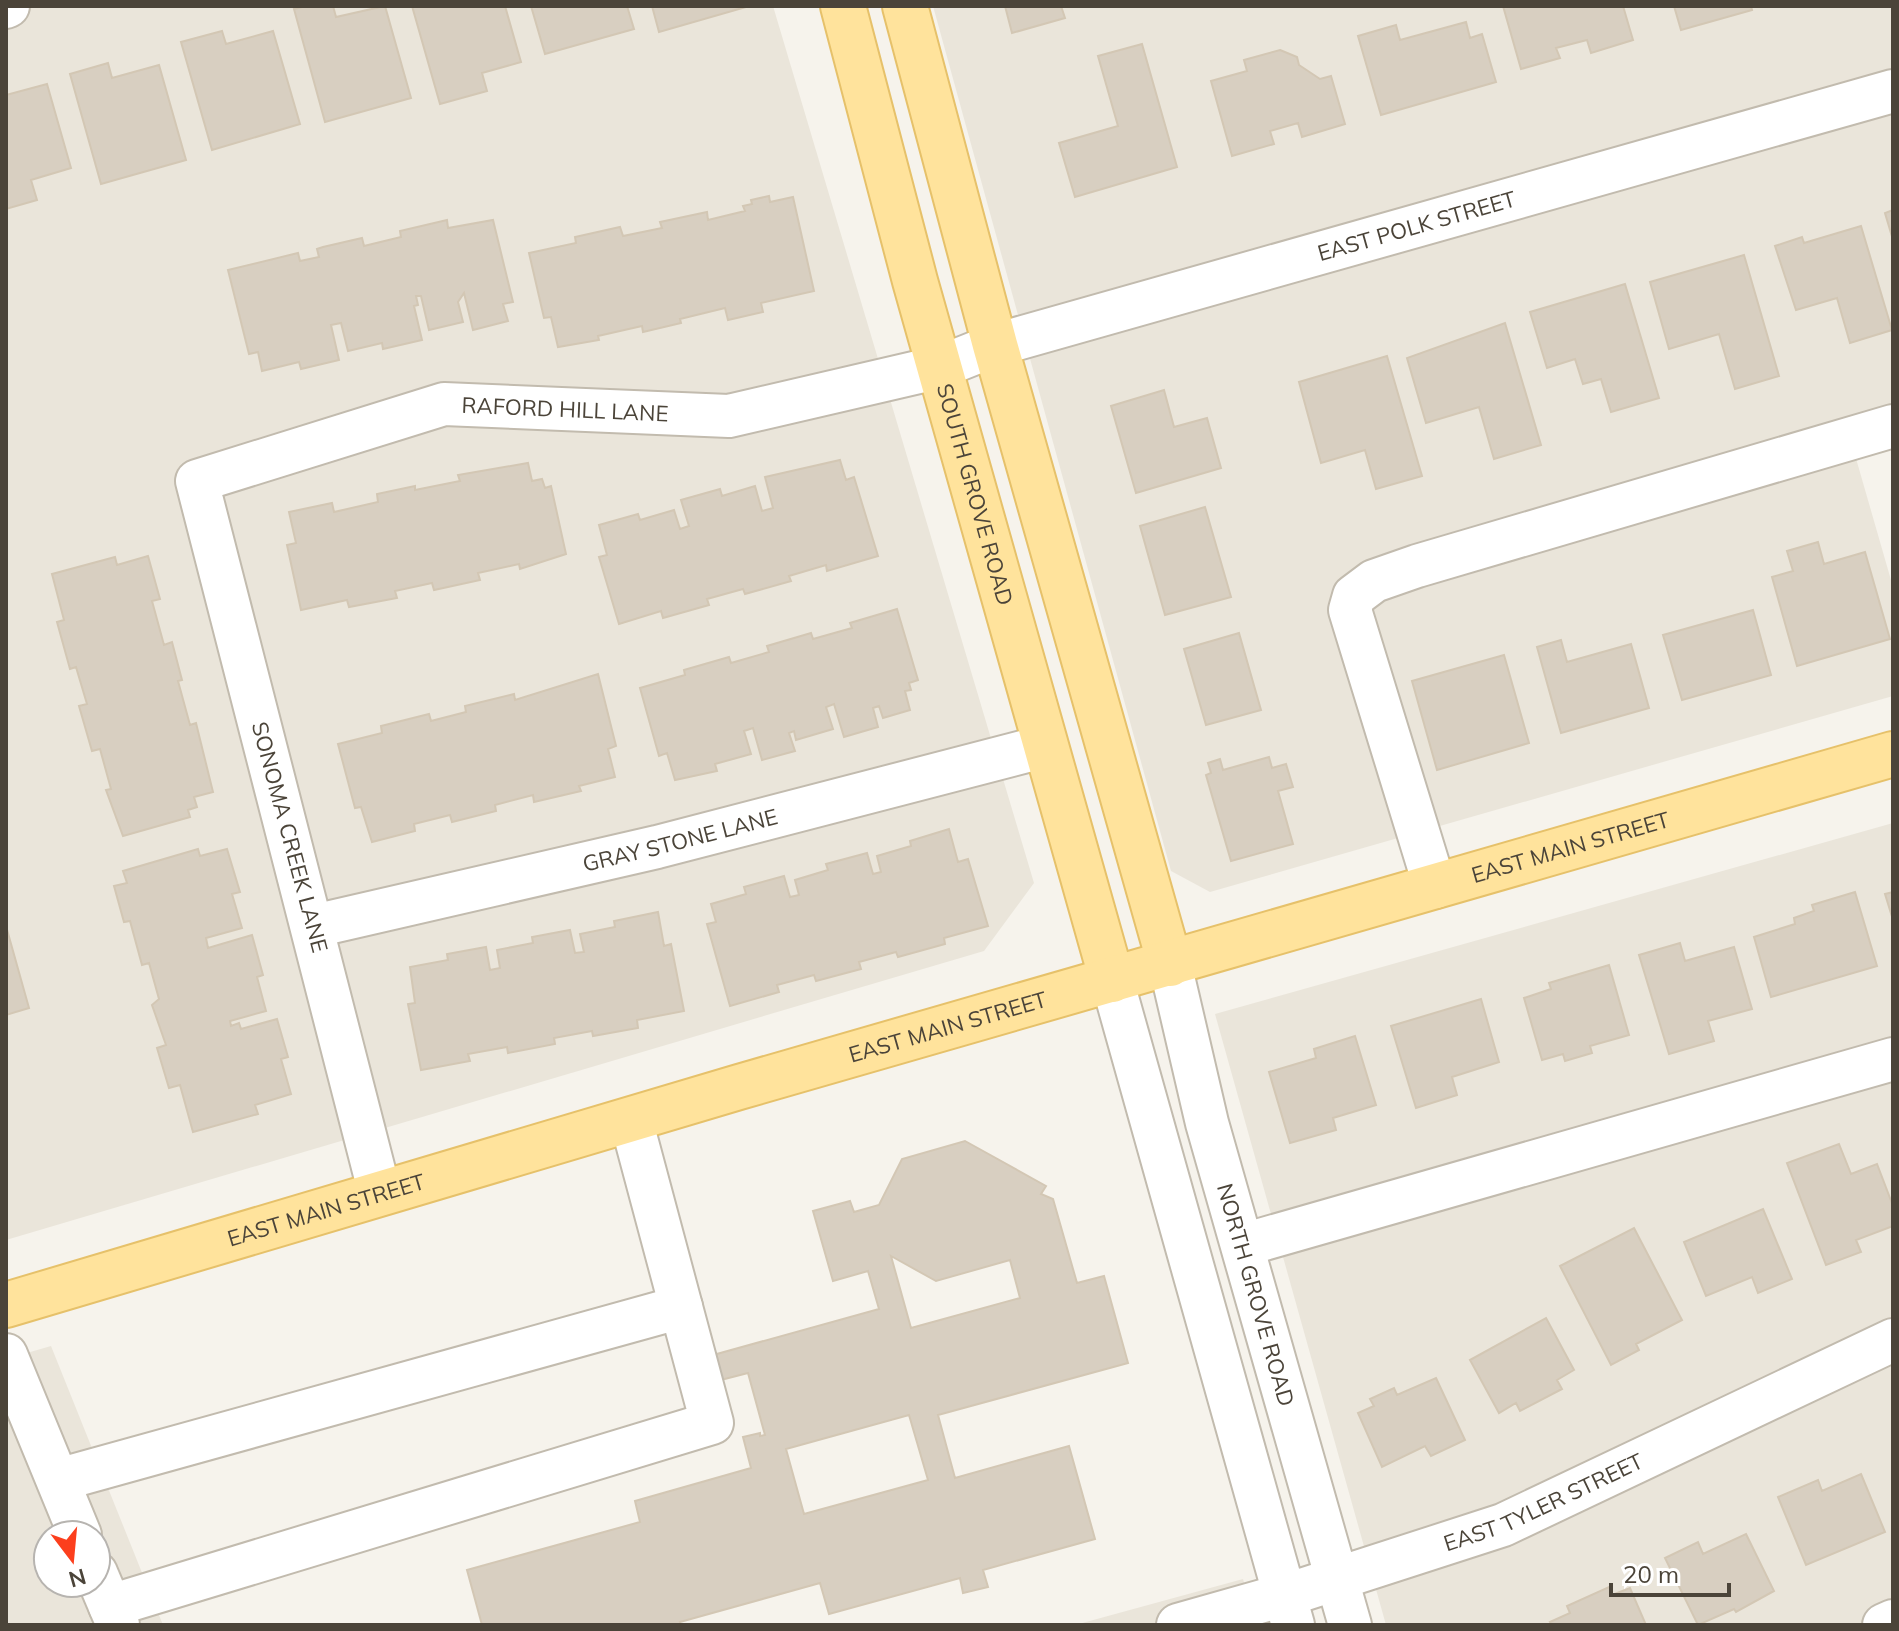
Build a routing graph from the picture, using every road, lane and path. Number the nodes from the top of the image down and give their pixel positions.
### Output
1 (843, 6) edge
2 (905, 6) edge
3 (1893, 91) edge
4 (995, 345) junction
5 (940, 367) junction
6 (1893, 426) edge
7 (197, 481) joint
8 (1046, 746) junction
9 (1893, 754) edge
10 (1435, 887) junction
11 (314, 926) junction
12 (1170, 964) junction
13 (1112, 980) junction
14 (1893, 1059) edge
15 (631, 1120) junction
16 (380, 1194) junction
17 (1243, 1245) junction
18 (6, 1305) edge
19 (681, 1307) junction
20 (1893, 1340) edge
21 (6, 1355) edge
22 (58, 1480) junction
23 (74, 1519) edge
24 (1337, 1579) junction
25 (108, 1601) edge
26 (1289, 1610) edge
27 (1893, 1621) edge
28 (1178, 1625) edge
29 (1350, 1625) edge
30 (1884, 1625) edge

1 - 5 main road, SOUTH GROVE ROAD
2 - 4 main road
3 - 4 street, EAST POLK STREET
4 - 5 street, EAST POLK STREET
4 - 12 main road
5 - 7 street, RAFORD HILL LANE
5 - 8 main road, SOUTH GROVE ROAD
6 - 10 street
7 - 11 street, SONOMA CREEK LANE
8 - 11 street, GRAY STONE LANE
8 - 13 main road, SOUTH GROVE ROAD
9 - 10 main road, EAST MAIN STREET
10 - 12 main road, EAST MAIN STREET
11 - 16 street, SONOMA CREEK LANE
12 - 13 main road, EAST MAIN STREET
12 - 17 street, NORTH GROVE ROAD
13 - 15 main road, EAST MAIN STREET
13 - 26 street
14 - 17 street
15 - 16 main road, EAST MAIN STREET
15 - 19 street
16 - 18 main road, EAST MAIN STREET
17 - 24 street, NORTH GROVE ROAD
19 - 22 street
19 - 25 street
20 - 24 street, EAST TYLER STREET
21 - 22 street
22 - 23 street
24 - 26 street, EAST TYLER STREET
24 - 29 street, NORTH GROVE ROAD
26 - 28 street, EAST TYLER STREET
27 - 30 street

